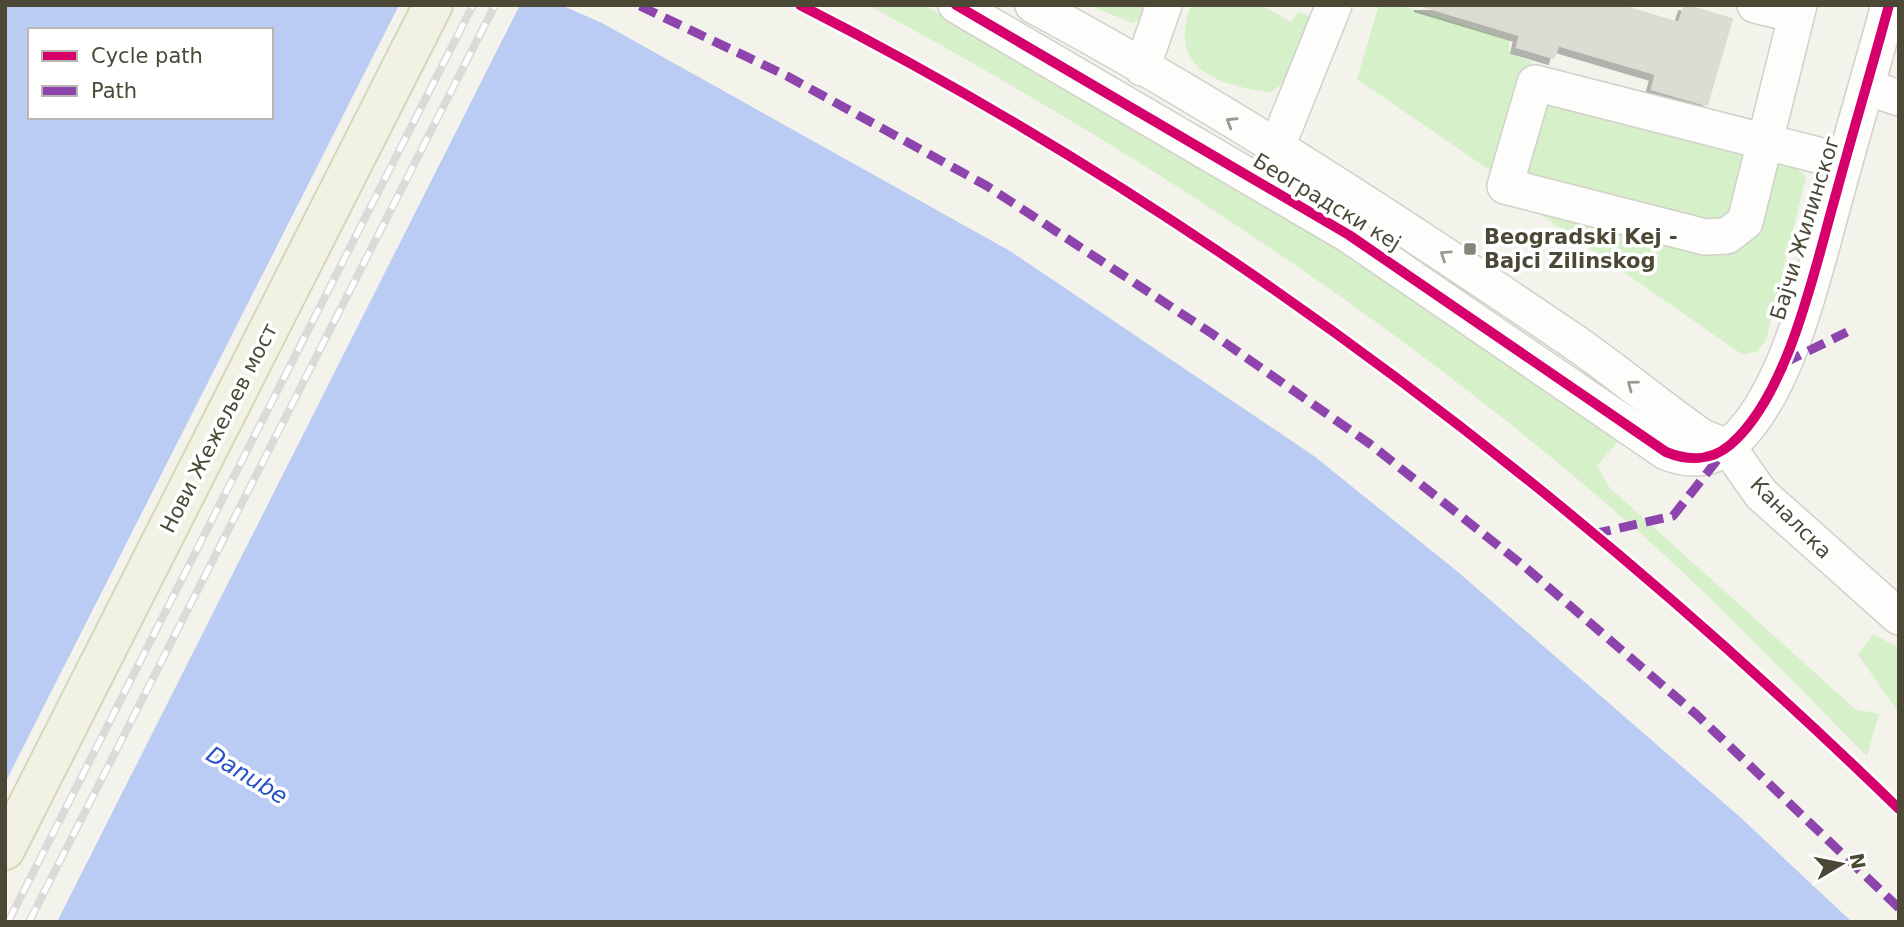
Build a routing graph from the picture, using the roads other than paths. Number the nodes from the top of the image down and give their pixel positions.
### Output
1 (433, 5) edge
2 (956, 5) edge
3 (1033, 5) edge
4 (1164, 5) edge
5 (1334, 5) edge
6 (1755, 5) edge
7 (1889, 5) edge
8 (1797, 10) edge
9 (1142, 68) junction
10 (1866, 87) junction
11 (1899, 98) edge
12 (1766, 141) junction
13 (1276, 149) junction
14 (1845, 162) junction
15 (1676, 439) junction
16 (1728, 447) junction
17 (1862, 583) junction
18 (1899, 601) edge
19 (1899, 617) edge
20 (5, 850) edge

1 - 20 main road, Нови Жежељев мост
2 - 15 street, Београдски кеј
3 - 9 street, Београдски кеј
4 - 9 street
5 - 13 street
6 - 8 street
7 - 10 street, Бајчи Жилинског
8 - 12 street
13 -> 9 street, Београдски кеј
10 - 11 street
10 - 14 street, Бајчи Жилинског
12 - 12 street
12 - 14 street
15 -> 13 street, Београдски кеј
14 - 16 street, Бајчи Жилинског
15 - 16 street
16 - 17 street, Каналска
17 - 18 street, Каналска
17 - 19 street, Каналска

